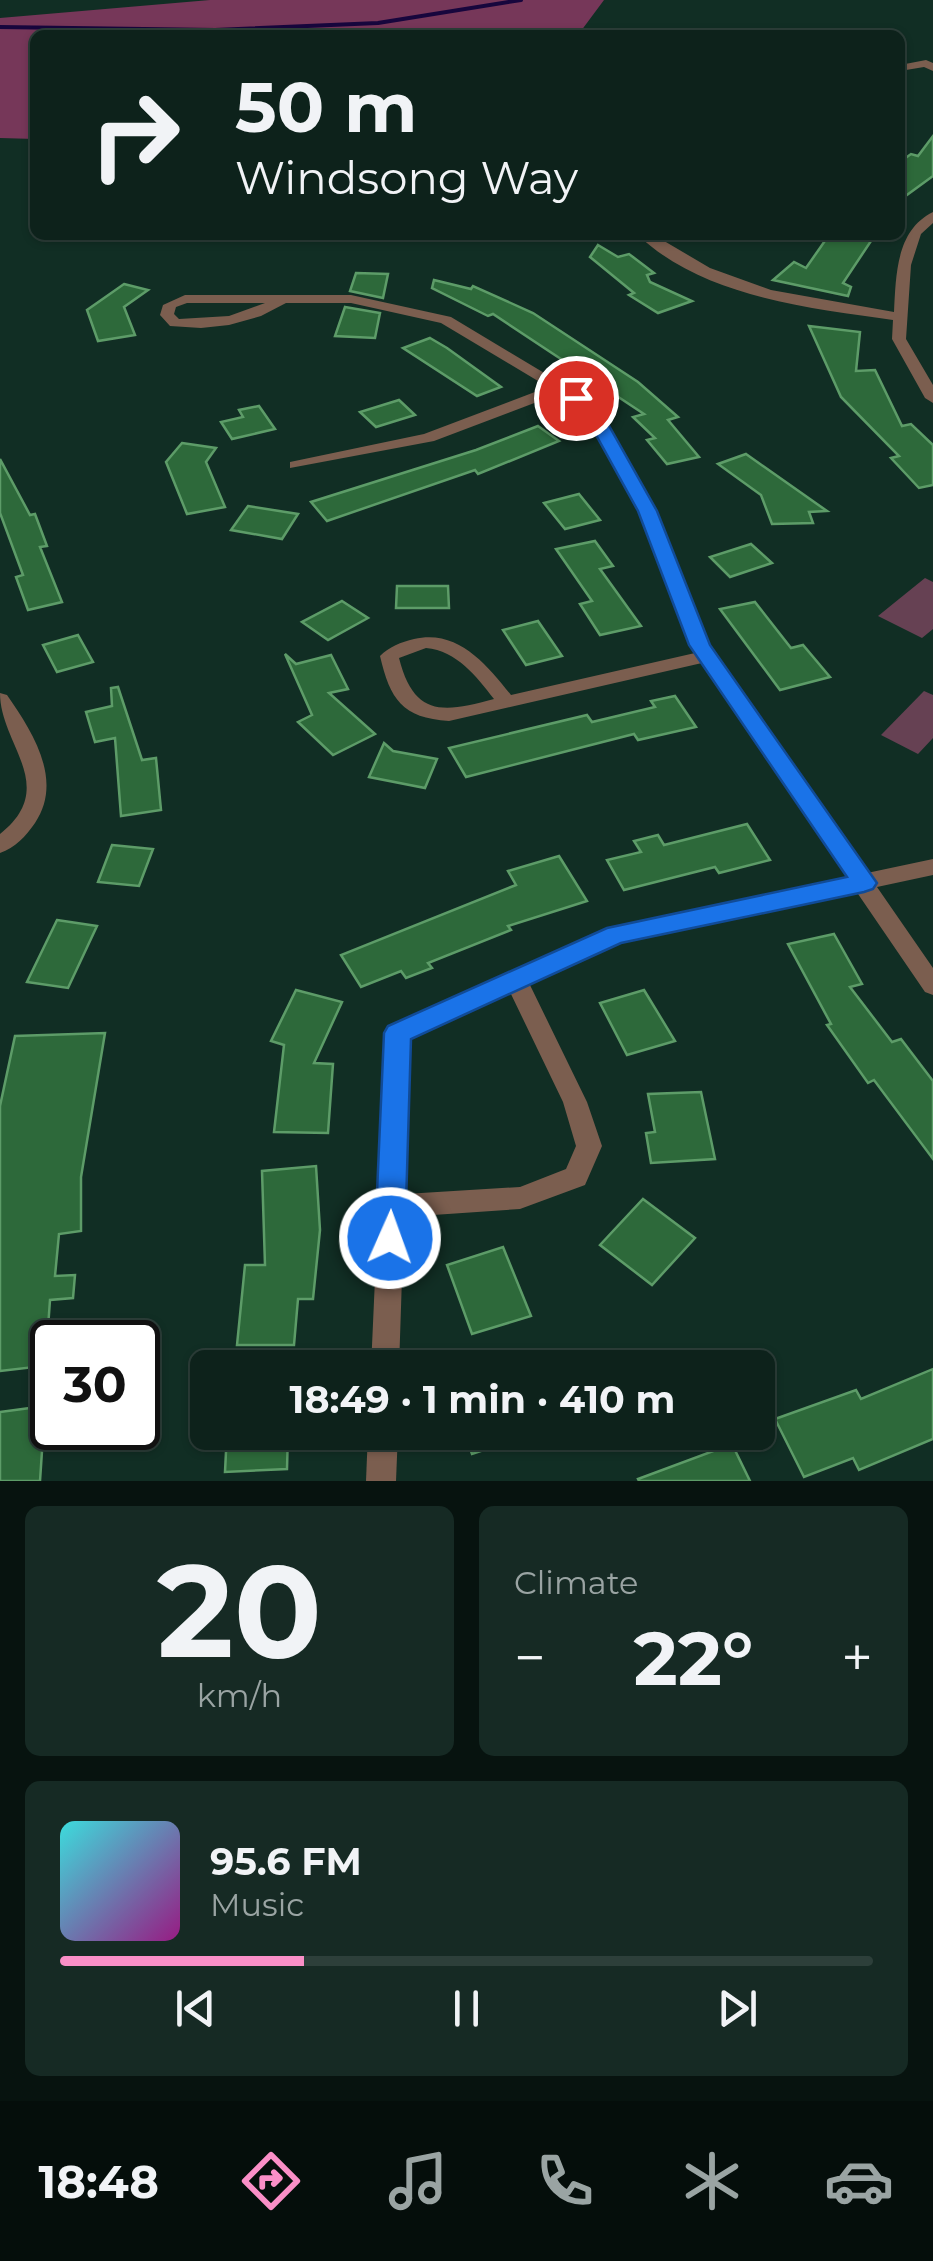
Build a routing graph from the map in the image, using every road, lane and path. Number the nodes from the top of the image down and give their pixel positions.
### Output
1 (905, 67) edge
2 (933, 68) edge
3 (933, 216) edge
4 (651, 240) edge
5 (280, 301) junction
6 (900, 317) junction
7 (560, 388) junction
8 (933, 398) edge
9 (296, 465) dead end
10 (707, 656) junction
11 (0, 698) edge
12 (507, 702) junction
13 (0, 846) edge
14 (933, 867) edge
15 (864, 883) junction
16 (516, 980) junction
17 (933, 986) edge
18 (391, 1206) junction
19 (386, 1350) edge
20 (382, 1450) edge
21 (381, 1481) edge

1 - 2 street
3 - 6 street
4 - 6 street
5 - 5 street
5 - 7 street
6 - 8 street
7 - 9 street
7 - 10 street
10 - 12 street
10 - 15 street
11 - 13 street
12 - 12 street
14 - 15 street
15 - 16 street
15 - 17 street
16 - 18 street
16 - 18 street
18 - 19 street
20 - 21 street

